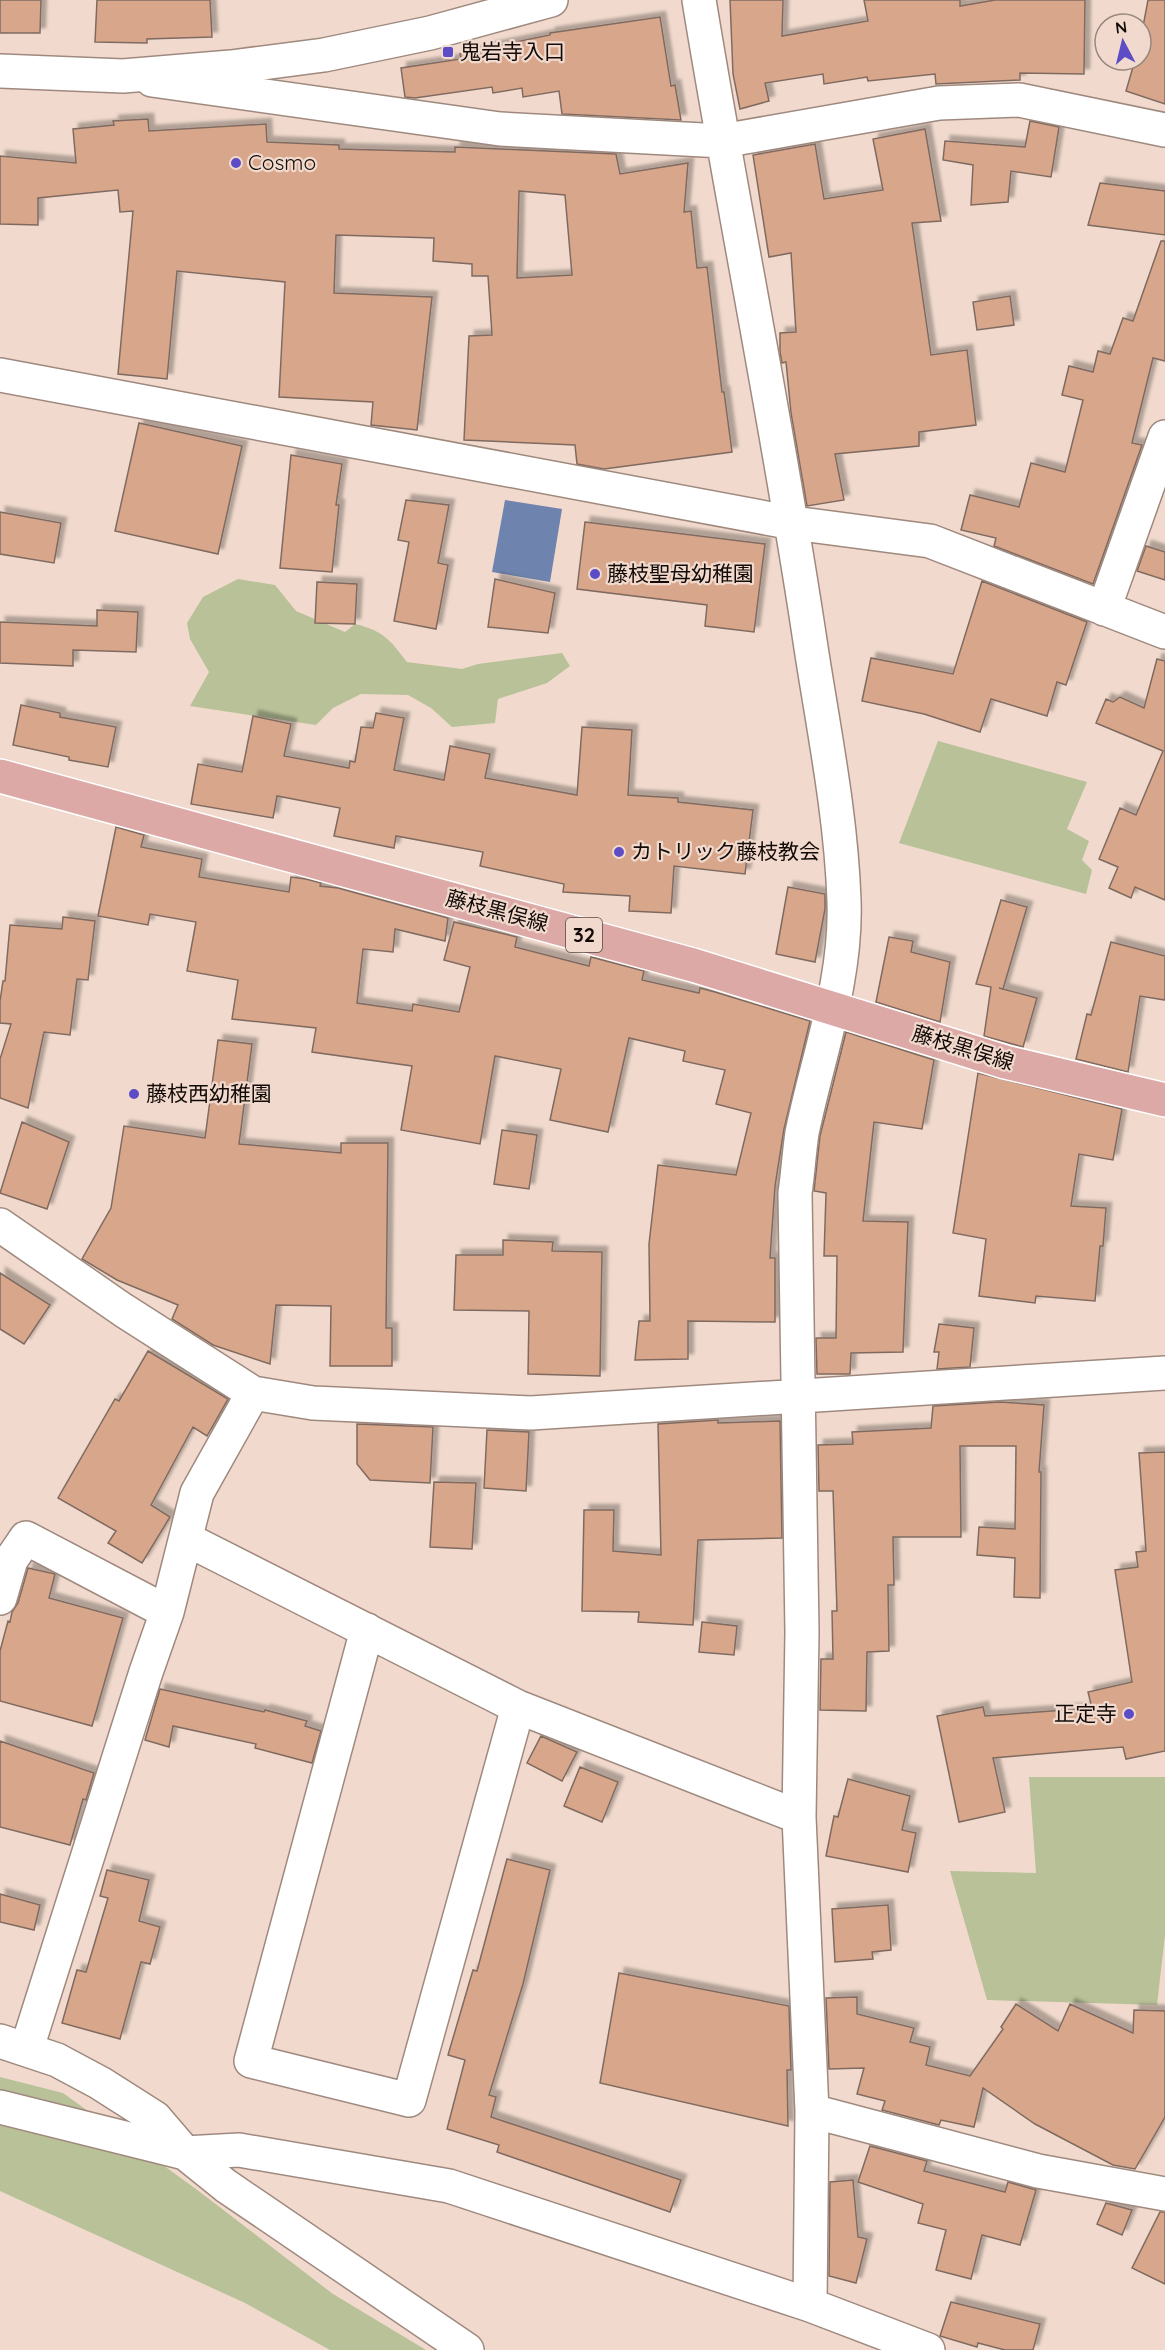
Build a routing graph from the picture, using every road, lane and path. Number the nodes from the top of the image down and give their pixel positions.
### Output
1 (551, 0) edge
2 (699, 0) edge
3 (0, 71) edge
4 (123, 76) junction
5 (1165, 130) edge
6 (722, 141) junction
7 (0, 375) edge
8 (1165, 437) edge
9 (793, 523) junction
10 (1104, 609) junction
11 (1165, 632) edge
12 (0, 776) edge
13 (833, 1008) junction
14 (1165, 1100) edge
15 (0, 1225) edge
16 (1165, 1373) edge
17 (253, 1393) junction
18 (800, 1395) junction
19 (186, 1539) junction
20 (6, 1560) edge
21 (0, 1598) edge
22 (167, 1612) junction
23 (367, 1629) junction
24 (518, 1707) junction
25 (800, 1817) junction
26 (13, 2044) edge
27 (0, 2107) edge
28 (812, 2111) junction
29 (185, 2153) junction
30 (1165, 2194) edge
31 (810, 2305) junction
32 (467, 2350) edge
33 (928, 2350) edge

1 - 4 street
2 - 6 street
3 - 4 street
4 - 6 street
5 - 6 street
6 - 9 street
7 - 9 street
8 - 10 street
9 - 10 street
9 - 13 street
10 - 11 street
12 - 13 main road, 藤枝黒俣線 / 32
13 - 14 main road, 藤枝黒俣線 / 32
13 - 18 street
15 - 17 street
16 - 18 street
17 - 18 street
17 - 19 street
18 - 25 street
19 - 22 street
19 - 23 street
20 - 21 street
20 - 22 street
22 - 26 street
23 - 24 street
23 - 24 street
24 - 25 street
25 - 28 street
26 - 29 street
27 - 29 street
28 - 30 street
28 - 31 street
29 - 31 street
29 - 32 street
31 - 33 street

